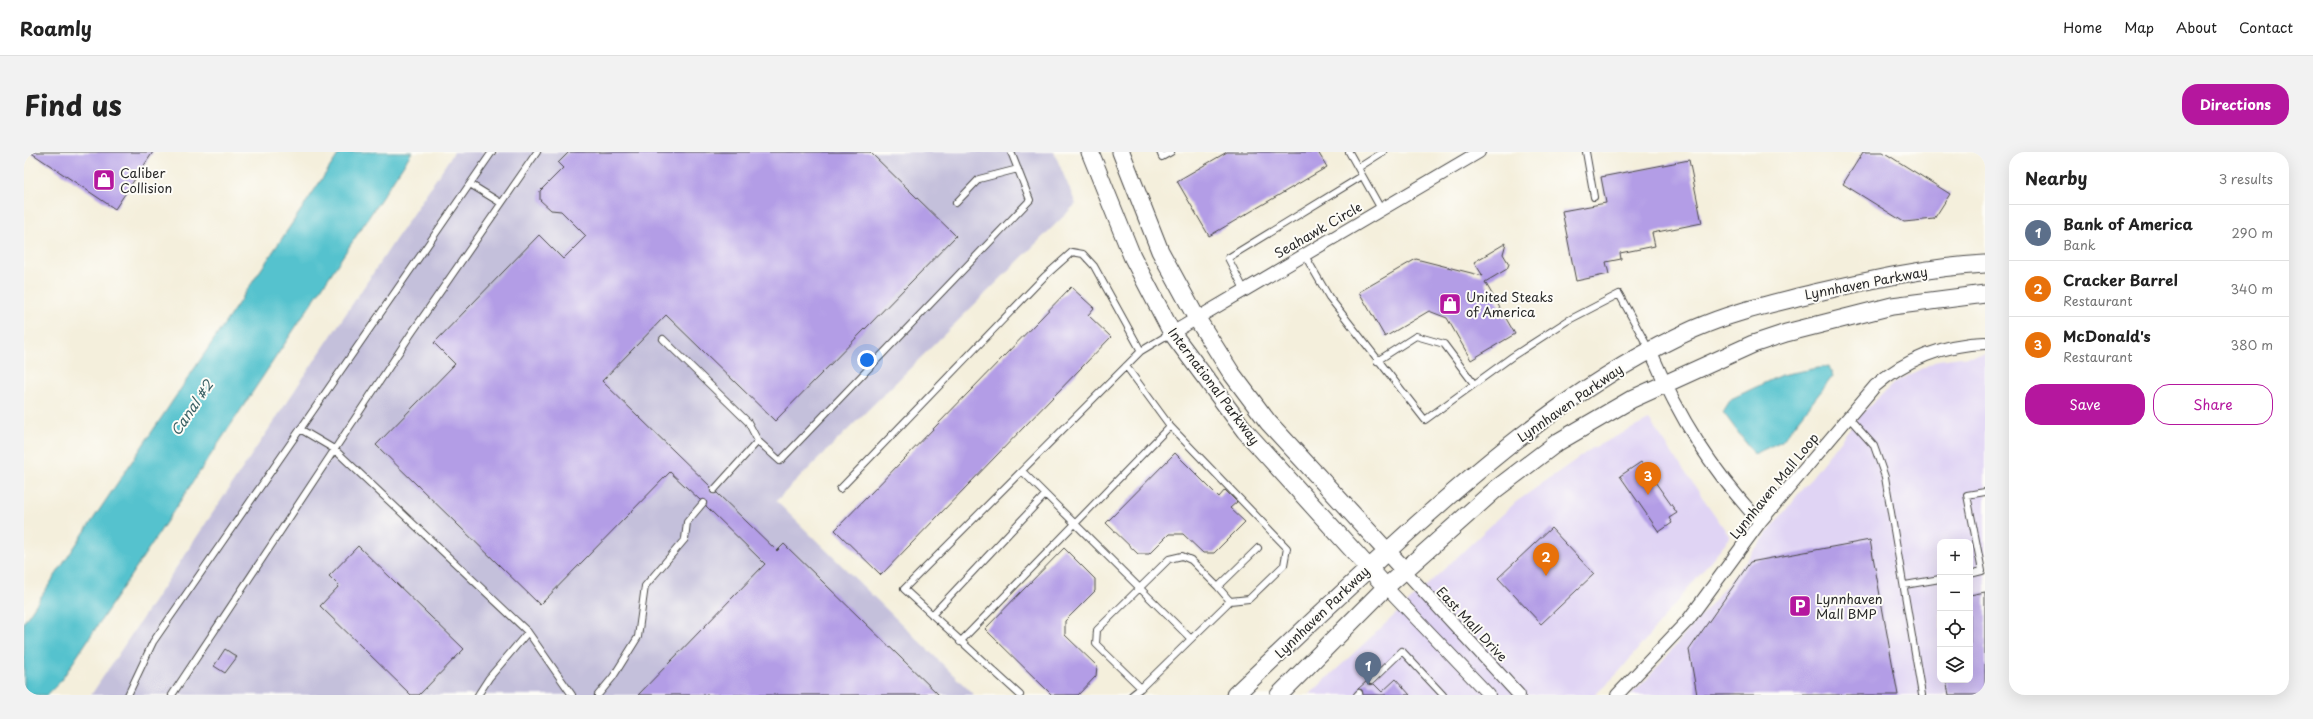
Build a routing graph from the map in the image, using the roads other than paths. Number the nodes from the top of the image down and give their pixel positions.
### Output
1 (492, 152) edge
2 (537, 152) edge
3 (1011, 152) edge
4 (1090, 152) edge
5 (1121, 152) edge
6 (1160, 152) edge
7 (1171, 152) edge
8 (1349, 152) edge
9 (1382, 152) edge
10 (1479, 152) edge
11 (1586, 152) edge
12 (1358, 168) junction
13 (1018, 169) junction
14 (1362, 176) junction
15 (470, 184) junction
16 (1594, 197) dead end
17 (501, 203) junction
18 (956, 203) dead end
19 (1381, 209) junction
20 (1304, 254) junction
21 (1985, 264) edge
22 (1244, 289) junction
23 (1985, 294) edge
24 (1196, 317) junction
25 (1172, 333) junction
26 (663, 338) dead end
27 (1985, 343) edge
28 (1140, 351) junction
29 (1651, 352) junction
30 (1377, 361) junction
31 (1126, 366) junction
32 (1474, 384) junction
33 (1665, 384) junction
34 (1849, 418) junction
35 (1170, 426) junction
36 (300, 429) junction
37 (758, 441) junction
38 (334, 450) junction
39 (1022, 471) junction
40 (840, 489) dead end
41 (714, 490) dead end
42 (1985, 492) edge
43 (1045, 495) junction
44 (703, 504) dead end
45 (1760, 522) junction
46 (1074, 525) junction
47 (1258, 548) dead end
48 (1386, 552) junction
49 (1368, 568) junction
50 (1405, 571) junction
51 (1973, 574) edge
52 (1937, 579) edge
53 (1905, 584) junction
54 (1386, 587) junction
55 (1218, 588) junction
56 (1140, 589) junction
57 (1230, 601) junction
58 (932, 615) junction
59 (528, 632) junction
60 (1191, 639) junction
61 (960, 642) junction
62 (1371, 681) dead end
63 (1140, 688) junction
64 (128, 695) edge
65 (172, 695) edge
66 (478, 695) edge
67 (572, 695) edge
68 (598, 695) edge
69 (1020, 695) edge
70 (1132, 695) edge
71 (1236, 695) edge
72 (1279, 695) edge
73 (1443, 695) edge
74 (1489, 695) edge
75 (1519, 695) edge
76 (1617, 695) edge
77 (1922, 695) edge

1 - 15 lane
2 - 17 lane
3 - 13 lane
4 - 25 main road, International Parkway
5 - 24 main road, International Parkway
6 - 7 lane
8 - 12 lane
9 - 12 lane
10 - 19 street, Seahawk Circle
11 - 16 lane
12 - 14 lane
13 - 18 lane
13 - 37 lane
14 - 19 lane
14 - 22 lane
15 - 17 lane
15 - 36 lane
17 - 38 lane
19 - 20 street, Seahawk Circle
20 - 22 street, Seahawk Circle
20 - 30 lane
21 - 29 main road, Lynnhaven Parkway
22 - 24 street, Seahawk Circle
23 - 33 main road, Lynnhaven Parkway
24 - 25 street, Seahawk Circle
24 - 48 main road, International Parkway
25 - 28 lane
25 - 49 main road, International Parkway
26 - 37 lane
27 - 34 street, Lynnhaven Mall Loop
28 - 31 lane
28 - 40 lane
29 - 32 lane
29 - 33 street
29 - 48 main road, Lynnhaven Parkway
30 - 32 lane
30 - 32 lane
31 - 35 lane
31 - 39 lane
33 - 45 street
33 - 50 main road, Lynnhaven Parkway
34 - 45 street, Lynnhaven Mall Loop
34 - 53 lane
35 - 46 lane
35 - 57 lane
36 - 38 lane
36 - 64 lane
37 - 41 lane
38 - 59 lane
38 - 65 lane
39 - 43 lane
39 - 58 lane
42 - 51 lane
43 - 46 lane
43 - 58 lane
44 - 68 lane
45 - 76 street, Lynnhaven Mall Loop
46 - 56 lane
46 - 61 lane
47 - 55 lane
48 - 49 main road, Lynnhaven Parkway
48 - 50 main road, International Parkway
49 - 54 main road, International Parkway
49 - 71 main road, Lynnhaven Parkway
50 - 54 main road, Lynnhaven Parkway
50 - 75 street, East Mall Drive
52 - 53 lane
53 - 77 lane
54 - 72 main road, Lynnhaven Parkway
54 - 74 street
55 - 56 lane
55 - 57 lane
56 - 60 lane
56 - 63 lane
57 - 60 lane
58 - 61 lane
59 - 66 lane
59 - 67 lane
60 - 63 lane
61 - 69 lane
62 - 73 lane
63 - 70 lane

